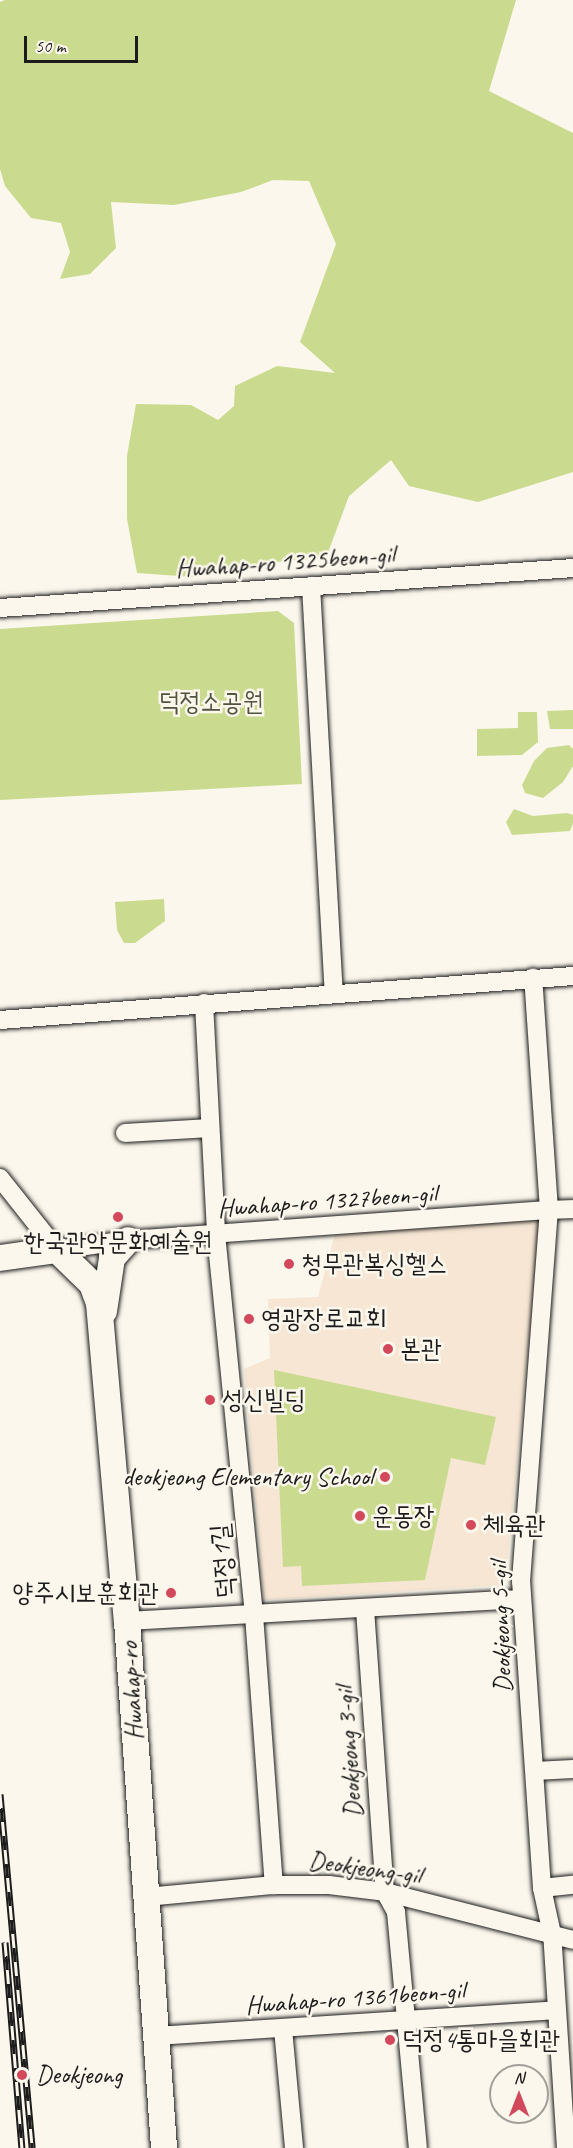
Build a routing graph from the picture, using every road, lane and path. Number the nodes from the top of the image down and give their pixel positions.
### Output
1 (573, 568) edge
2 (311, 586) junction
3 (0, 608) edge
4 (573, 976) edge
5 (533, 978) junction
6 (334, 993) junction
7 (204, 1004) junction
8 (0, 1020) edge
9 (210, 1128) junction
10 (125, 1133) dead end
11 (0, 1178) edge
12 (573, 1209) edge
13 (549, 1210) junction
14 (216, 1234) junction
15 (118, 1242) junction
16 (57, 1250) junction
17 (0, 1258) edge
18 (102, 1329) junction
19 (521, 1599) junction
20 (365, 1609) junction
21 (254, 1615) junction
22 (128, 1620) junction
23 (573, 1769) edge
24 (535, 1772) junction
25 (274, 1884) junction
26 (573, 1885) edge
27 (542, 1888) junction
28 (385, 1892) junction
29 (147, 1897) junction
30 (552, 1934) junction
31 (573, 1940) edge
32 (556, 2010) junction
33 (405, 2021) junction
34 (283, 2029) junction
35 (157, 2036) junction
36 (568, 2116) edge
37 (164, 2148) edge
38 (294, 2148) edge
39 (418, 2148) edge
40 (566, 2148) edge

1 - 2 street, Hwahap-ro 1325beon-gil
2 - 3 street, Hwahap-ro 1325beon-gil
2 - 6 street
4 - 5 street
5 - 6 street
5 - 13 street
6 - 7 street
7 - 8 street
7 - 9 street
9 - 10 street
9 - 14 street
11 - 16 street
12 - 13 street, Hwahap-ro 1327beon-gil
13 - 14 street, Hwahap-ro 1327beon-gil
13 - 19 street, Deokjeong 5-gil
14 - 15 street, Hwahap-ro 1327beon-gil
14 - 21 street, 덕정1길
15 - 16 street
15 - 18 main road
16 - 17 main road
16 - 18 main road, Hwahap-ro
18 - 22 main road, Hwahap-ro
19 - 20 street
19 - 24 street, Deokjeong 5-gil
20 - 21 street
20 - 28 street, Deokjeong 3-gil
21 - 22 street
21 - 25 street, 덕정1길
22 - 29 main road, Hwahap-ro
23 - 24 street
24 - 27 street, Deokjeong 5-gil
25 - 28 street, Deokjeong-gil
25 - 29 street, Deokjeong-gil
26 - 27 street
27 - 30 street, Deokjeong 5-gil
28 - 30 street, Deokjeong-gil
28 - 33 street, Deokjeong 3-gil
29 - 35 main road, Hwahap-ro
30 - 31 street, Deokjeong-gil
30 - 32 street, Deokjeong 5-gil
32 - 33 street, Hwahap-ro 1361beon-gil
32 - 36 street, Deokjeong 5-gil
33 - 34 street, Hwahap-ro 1361beon-gil
33 - 39 street, Deokjeong 3-gil
34 - 35 street, Hwahap-ro 1361beon-gil
34 - 38 street
35 - 37 main road, Hwahap-ro
36 - 40 street, Deokjeong 5-gil

